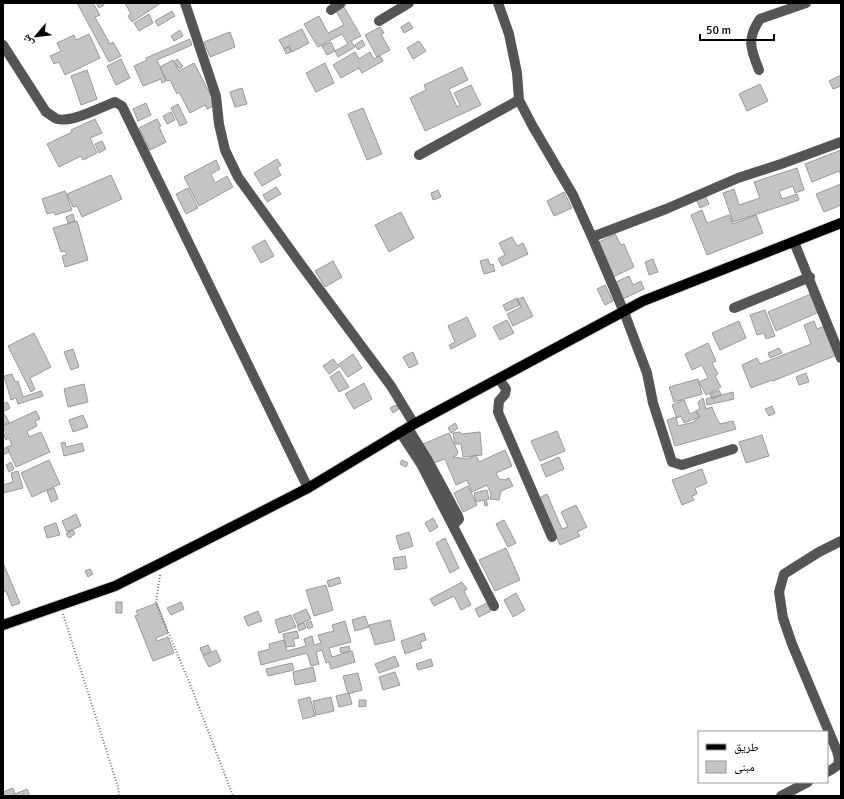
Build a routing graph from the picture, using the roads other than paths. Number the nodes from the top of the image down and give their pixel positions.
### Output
1 (185, 3) edge
2 (341, 3) edge
3 (409, 3) edge
4 (498, 3) edge
5 (806, 3) edge
6 (331, 10) dead end
7 (379, 21) dead end
8 (3, 45) edge
9 (759, 70) dead end
10 (520, 100) junction
11 (841, 142) edge
12 (419, 154) dead end
13 (841, 223) edge
14 (592, 237) junction
15 (794, 242) junction
16 (810, 277) junction
17 (734, 308) dead end
18 (624, 312) junction
19 (841, 358) edge
20 (499, 379) junction
21 (408, 428) junction
22 (733, 448) dead end
23 (308, 488) junction
24 (552, 537) dead end
25 (841, 541) edge
26 (494, 606) dead end
27 (3, 625) edge
28 (828, 771) edge
29 (806, 783) edge
30 (781, 796) edge

1 - 21 street
2 - 6 street
3 - 7 street
4 - 10 street
5 - 9 street
8 - 23 street
10 - 12 street
10 - 14 street
11 - 14 street
13 - 15 main road
14 - 18 street
15 - 16 street
15 - 18 main road
16 - 17 street
16 - 19 street
18 - 20 main road
18 - 22 street
20 - 21 main road
20 - 24 street
21 - 23 main road
21 - 26 street
23 - 27 main road
25 - 28 street
29 - 30 street

